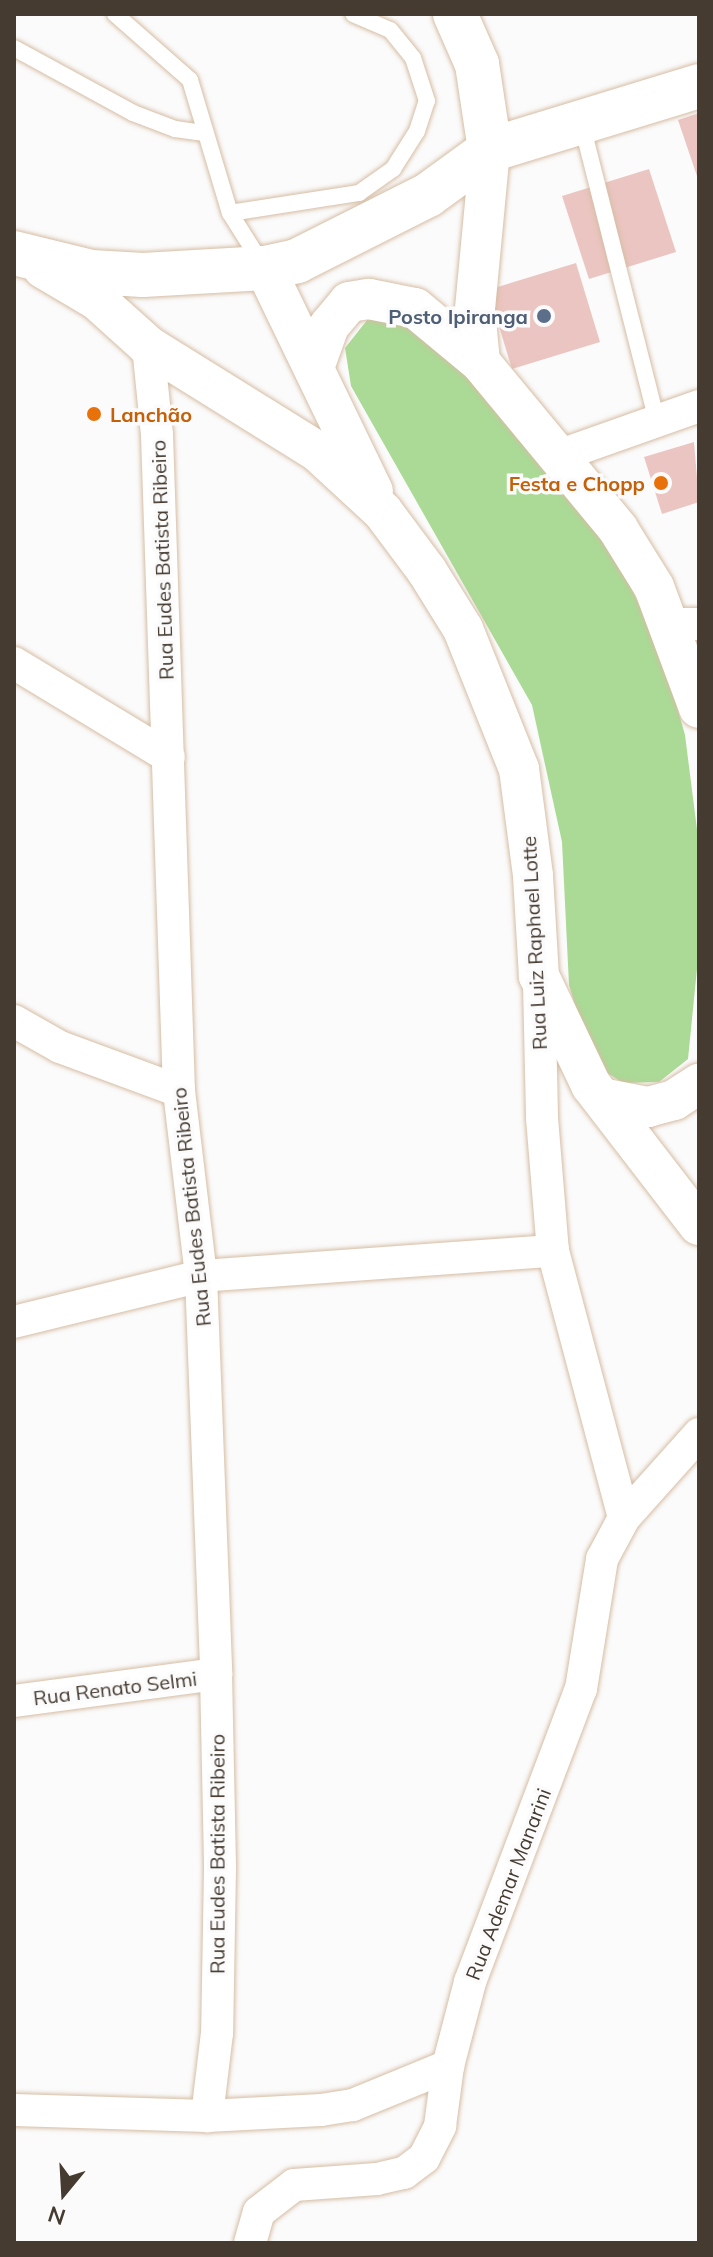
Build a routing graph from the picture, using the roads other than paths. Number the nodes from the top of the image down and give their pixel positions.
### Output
1 (115, 14) edge
2 (353, 14) edge
3 (455, 14) edge
4 (14, 48) edge
5 (699, 86) edge
6 (581, 119) junction
7 (205, 133) junction
8 (490, 150) junction
9 (230, 213) junction
10 (14, 253) edge
11 (265, 268) junction
12 (148, 346) junction
13 (480, 362) junction
14 (315, 365) junction
15 (699, 406) edge
16 (656, 418) junction
17 (558, 456) junction
18 (383, 512) junction
19 (684, 624) edge
20 (14, 663) edge
21 (699, 708) edge
22 (169, 757) junction
23 (539, 976) junction
24 (14, 1021) edge
25 (579, 1066) junction
26 (699, 1084) edge
27 (179, 1091) junction
28 (606, 1099) junction
29 (542, 1118) junction
30 (699, 1225) edge
31 (553, 1251) junction
32 (201, 1276) junction
33 (14, 1322) edge
34 (699, 1434) edge
35 (624, 1518) junction
36 (216, 1674) junction
37 (14, 1701) edge
38 (448, 2066) junction
39 (14, 2110) edge
40 (207, 2116) junction
41 (250, 2243) edge

1 - 7 lane
2 - 9 lane
3 - 8 main road
4 - 7 lane
5 - 6 main road
6 - 8 main road
6 - 16 lane
7 - 9 lane
8 - 11 main road
8 - 13 street
9 - 11 lane
10 - 11 main road
10 - 12 street, Rua Luiz Raphael Lotte
11 - 14 street
12 - 18 street, Rua Luiz Raphael Lotte
12 - 22 street, Rua Eudes Batista Ribeiro
13 - 14 street
13 - 17 street
14 - 18 street
15 - 16 street
16 - 17 street
17 - 19 street
18 - 23 street, Rua Luiz Raphael Lotte
19 - 21 street
20 - 22 street
22 - 27 street, Rua Eudes Batista Ribeiro
23 - 25 street
23 - 29 street, Rua Luiz Raphael Lotte
24 - 27 street
25 - 28 street
25 - 29 street
26 - 28 street
27 - 32 street, Rua Eudes Batista Ribeiro
28 - 30 street
29 - 31 street, Rua Luiz Raphael Lotte
31 - 32 street
31 - 35 street, Rua Luiz Raphael Lotte
32 - 33 street
32 - 36 street, Rua Eudes Batista Ribeiro
34 - 35 street, Rua Ademar Manarini
35 - 38 street, Rua Ademar Manarini
36 - 37 street, Rua Renato Selmi
36 - 40 street, Rua Eudes Batista Ribeiro
38 - 40 street
38 - 41 street, Rua Ademar Manarini
39 - 40 street

